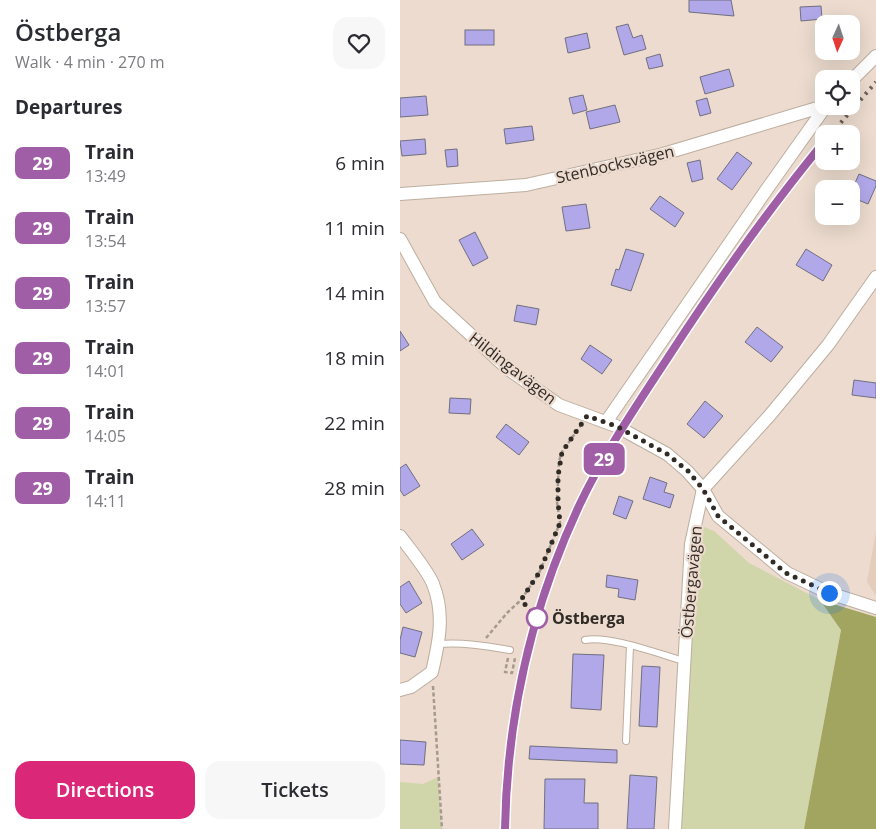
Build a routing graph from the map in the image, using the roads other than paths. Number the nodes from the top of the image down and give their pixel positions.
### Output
1 (876, 56) edge
2 (860, 72) edge
3 (815, 109) edge
4 (819, 115) edge
5 (400, 194) edge
6 (400, 239) edge
7 (876, 277) edge
8 (606, 422) junction
9 (703, 489) junction
10 (400, 536) edge
11 (876, 608) edge
12 (585, 640) dead end
13 (439, 644) junction
14 (630, 646) junction
15 (510, 650) road end
16 (684, 661) junction
17 (400, 690) edge
18 (626, 741) dead end
19 (675, 829) edge

1 - 2 street
3 - 5 street, Stenbocksvägen
4 - 8 street
6 - 8 street, Hildingavägen
7 - 9 street, Östbergavägen
8 - 9 street, Hildingavägen
9 - 11 street, Hildingavägen
9 - 16 street, Östbergavägen
10 - 13 street
12 - 14 lane
13 - 15 lane
13 - 17 street
14 - 16 lane
14 - 18 lane
16 - 19 street, Östbergavägen

